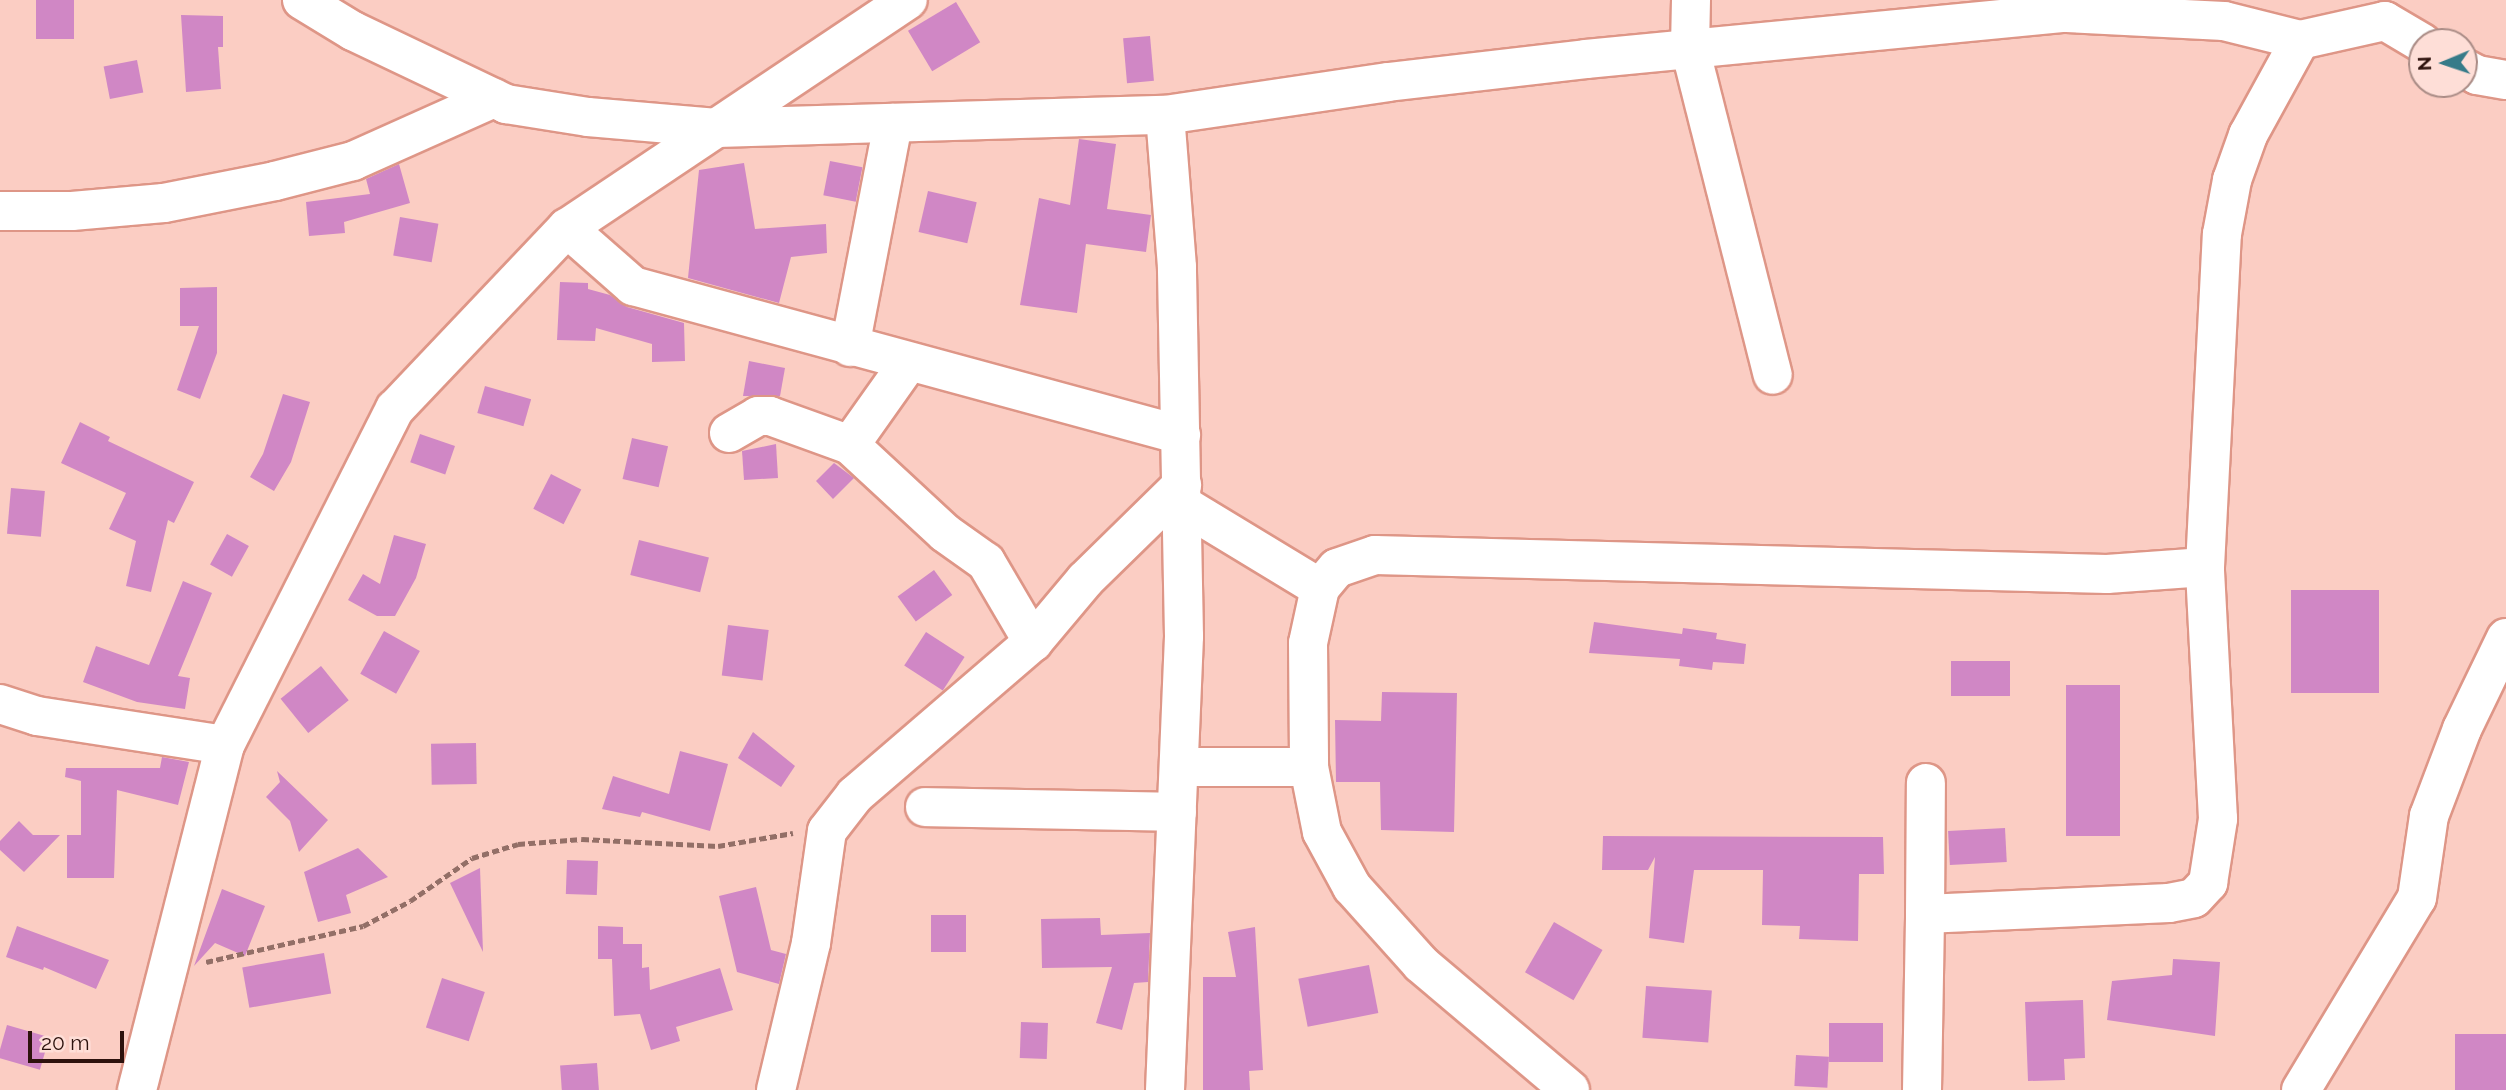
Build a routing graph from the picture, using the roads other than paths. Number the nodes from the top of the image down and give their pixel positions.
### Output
1 (302, 0) edge
2 (908, 0) edge
3 (1692, 0) edge
4 (2066, 6) edge
5 (2393, 11) edge
6 (2408, 28) edge
7 (2300, 40) junction
8 (1690, 48) junction
9 (2478, 72) edge
10 (2506, 80) edge
11 (494, 98) junction
12 (1165, 115) junction
13 (893, 123) junction
14 (717, 128) junction
15 (0, 211) edge
16 (567, 228) junction
17 (850, 347) junction
18 (908, 363) junction
19 (1773, 375) dead end
20 (729, 433) dead end
21 (1181, 435) junction
22 (850, 444) junction
23 (1183, 495) junction
24 (2205, 567) junction
25 (1320, 588) junction
26 (2506, 638) edge
27 (1033, 642) junction
28 (0, 704) edge
29 (225, 745) junction
30 (1179, 767) junction
31 (1309, 767) junction
32 (1926, 783) dead end
33 (925, 807) dead end
34 (1177, 812) junction
35 (1925, 914) junction
36 (137, 1090) edge
37 (776, 1090) edge
38 (1164, 1090) edge
39 (1570, 1090) edge
40 (1922, 1090) edge
41 (2301, 1090) edge

1 - 11 street
2 - 14 street
3 - 8 street
4 - 7 street
4 - 8 street
5 - 6 street
5 - 7 street
7 - 24 street
8 - 12 street
8 - 19 street
9 - 10 street
11 - 14 street
11 - 15 street
12 - 13 street
12 - 21 street
13 - 14 street
13 - 17 street
14 - 16 street
16 - 17 street
16 - 29 street
17 - 18 street
18 - 21 street
18 - 22 street
20 - 22 street
21 - 23 street
22 - 27 street
23 - 25 street
23 - 27 street
23 - 30 street
24 - 25 street
24 - 35 street
25 - 31 street
26 - 41 street
27 - 37 street
28 - 29 street
29 - 36 street
30 - 31 street
30 - 34 street
31 - 39 street
32 - 35 street
33 - 34 street
34 - 38 street
35 - 40 street

